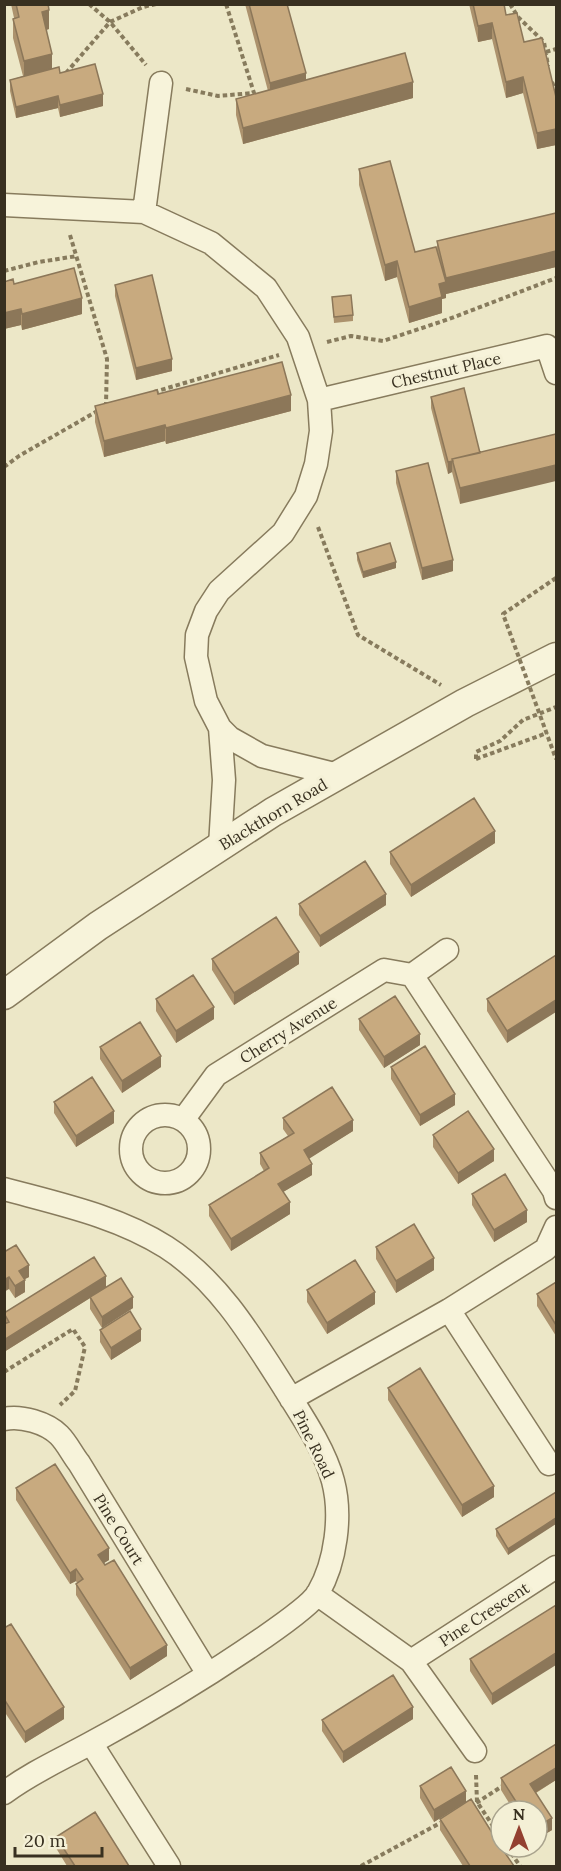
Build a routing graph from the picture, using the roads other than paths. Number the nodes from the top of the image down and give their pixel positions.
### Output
1 (161, 83) road end
2 (4, 205) edge
3 (144, 212) junction
4 (556, 373) edge
5 (319, 400) junction
6 (556, 657) edge
7 (220, 728) junction
8 (338, 775) junction
9 (220, 846) junction
10 (447, 950) dead end
11 (412, 975) junction
12 (4, 995) edge
13 (183, 1120) dead end
14 (4, 1189) edge
15 (556, 1198) edge
16 (556, 1227) edge
17 (449, 1310) junction
18 (291, 1399) junction
19 (4, 1419) edge
20 (549, 1464) dead end
21 (556, 1568) edge
22 (317, 1594) junction
23 (411, 1660) junction
24 (208, 1674) junction
25 (91, 1743) junction
26 (476, 1751) road end
27 (4, 1793) edge
28 (169, 1866) edge

1 - 3 street
2 - 3 street
3 - 5 street
4 - 5 street, Chestnut Place
5 - 7 street
6 - 8 street, Blackthorn Road
7 - 8 street
7 - 9 street
8 - 9 street, Blackthorn Road
9 - 12 street, Blackthorn Road
10 - 11 street
11 - 13 street, Cherry Avenue
11 - 15 street
14 - 18 street, Pine Road
16 - 17 street
17 - 18 street
17 - 20 street
18 - 22 street, Pine Road
19 - 24 street, Pine Court
21 - 23 street, Pine Crescent
22 - 23 street
22 - 24 street, Pine Road
23 - 26 street
24 - 25 street, Pine Road
25 - 27 street, Pine Road
25 - 28 street

